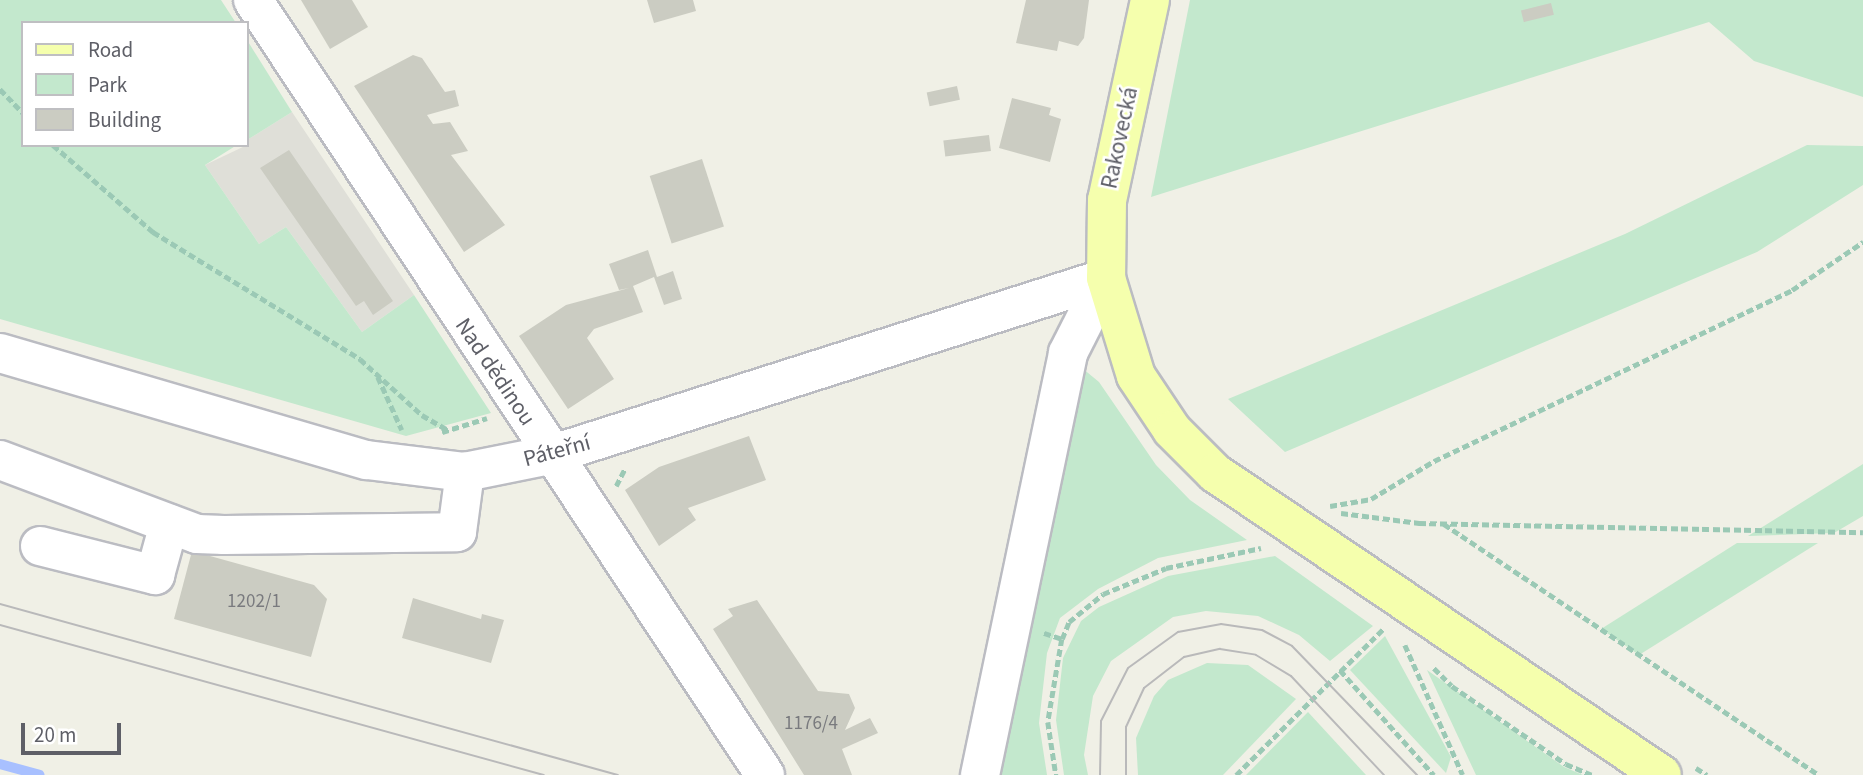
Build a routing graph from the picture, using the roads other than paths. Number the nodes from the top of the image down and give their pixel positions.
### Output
1 (253, 0) edge
2 (1150, 0) edge
3 (1106, 278) junction
4 (0, 353) edge
5 (550, 455) junction
6 (0, 460) edge
7 (464, 472) junction
8 (169, 524) junction
9 (40, 546) dead end
10 (1673, 767) edge
11 (765, 775) edge
12 (980, 775) edge

1 - 5 street, Nad dědinou
2 - 3 main road, Rakovecká
3 - 5 street, Páteřní
3 - 10 main road, Rakovecká
3 - 12 street
4 - 7 street, Páteřní
5 - 7 street, Páteřní
5 - 11 street, Nad dědinou
6 - 8 street
7 - 8 street
8 - 9 street

